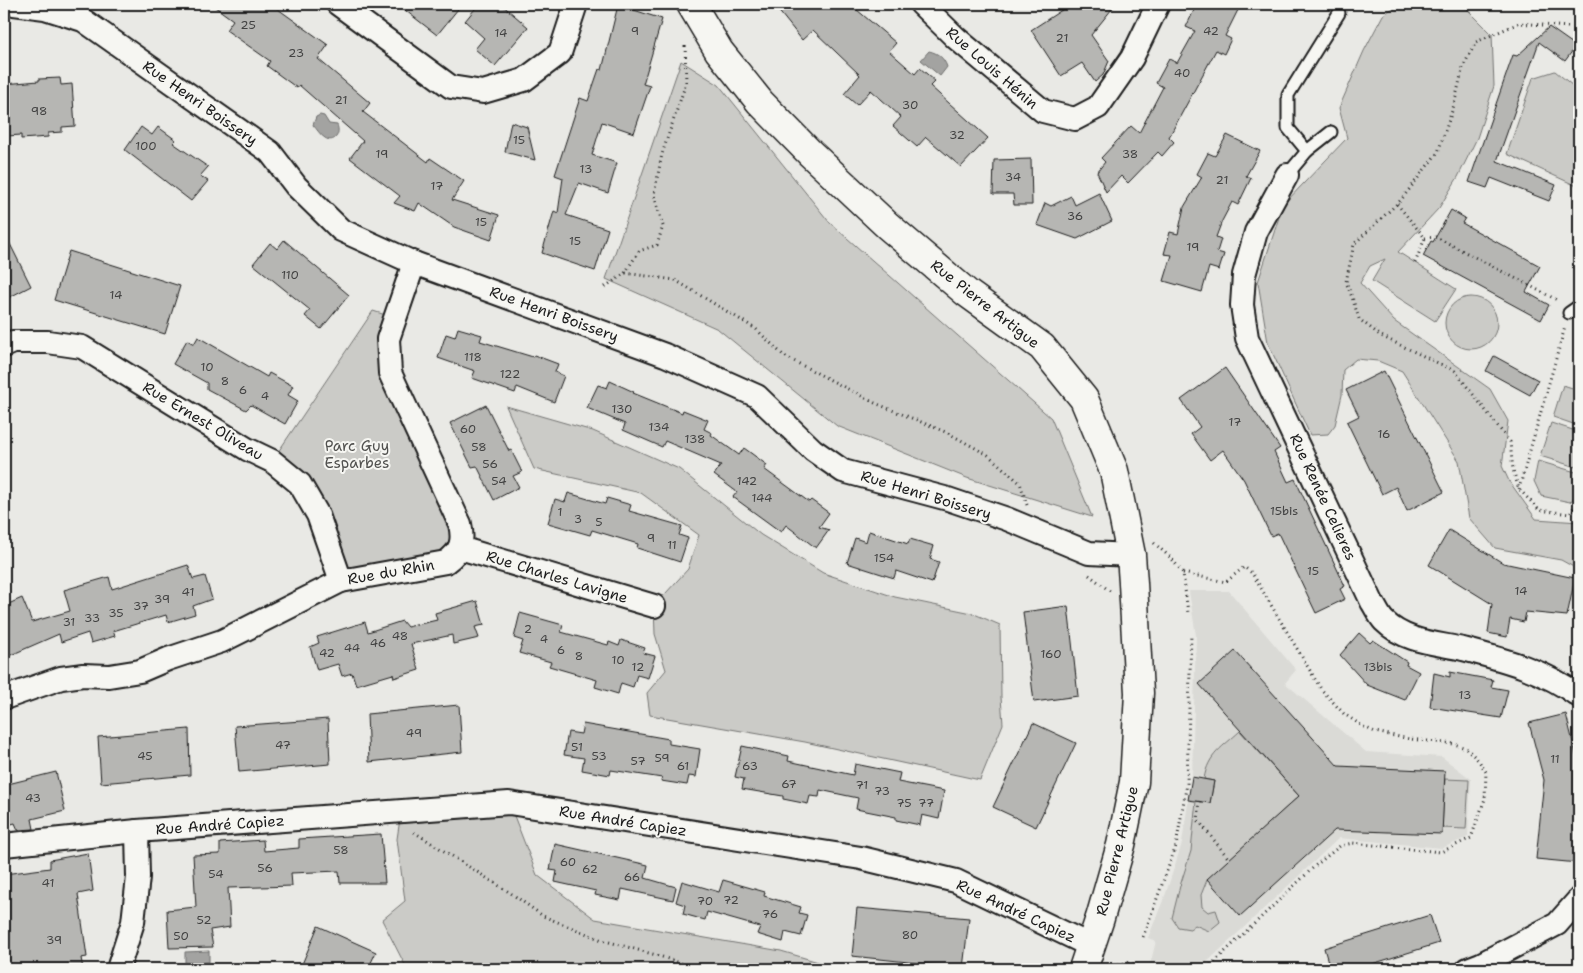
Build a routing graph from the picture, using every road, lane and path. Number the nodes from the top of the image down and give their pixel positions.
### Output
1 (14, 4) edge
2 (338, 4) edge
3 (576, 4) edge
4 (691, 4) edge
5 (921, 4) edge
6 (1158, 4) edge
7 (1339, 13) dead end
8 (1568, 27) dead end
9 (685, 38) dead end
10 (1331, 132) dead end
11 (1307, 151) junction
12 (1287, 174) joint
13 (1397, 204) junction
14 (1425, 238) junction
15 (414, 263) junction
16 (1415, 263) dead end
17 (625, 273) junction
18 (604, 287) dead end
19 (1574, 310) edge
20 (4, 346) edge
21 (1519, 489) junction
22 (1579, 498) edge
23 (1572, 511) junction
24 (1579, 511) edge
25 (1036, 532) junction
26 (460, 548) junction
27 (1142, 549) junction
28 (1087, 573) dead end
29 (1183, 573) junction
30 (341, 581) junction
31 (1113, 593) dead end
32 (654, 606) dead end
33 (1188, 612) dead end
34 (1190, 634) dead end
35 (1579, 696) edge
36 (4, 698) edge
37 (1200, 801) dead end
38 (390, 812) junction
39 (137, 831) junction
40 (4, 845) edge
41 (1230, 859) dead end
42 (1579, 899) edge
43 (1143, 937) dead end
44 (1087, 958) edge
45 (1135, 964) junction
46 (1146, 968) dead end
47 (118, 969) edge
48 (699, 969) edge
49 (1110, 969) edge
50 (1135, 969) edge
51 (1199, 969) edge
52 (1468, 969) edge

1 - 15 street, Rue Henri Boissery
2 - 3 street
4 - 27 main road, Rue Pierre Artigue
5 - 6 street, Rue Louis Hénin
7 - 11 lane
8 - 13 path
9 - 17 path
10 - 11 lane
11 - 12 lane
12 - 35 street, Rue Renée Celieres
13 - 14 path
13 - 21 path
14 - 16 path
14 - 19 path
15 - 25 street, Rue Henri Boissery
15 - 26 street
17 - 18 path
17 - 25 path
19 - 21 path
20 - 30 street, Rue Ernest Oliveau
21 - 23 path
22 - 23 path
23 - 24 path
25 - 27 street, Rue Henri Boissery
26 - 30 street, Rue du Rhin
26 - 32 street, Rue Charles Lavigne
27 - 29 path
27 - 44 main road, Rue Pierre Artigue
28 - 31 path
29 - 33 path
29 - 51 path
30 - 36 street, Rue du Rhin
34 - 43 path
37 - 41 path
38 - 39 street, Rue André Capiez
38 - 44 street, Rue André Capiez
38 - 48 path
39 - 40 street, Rue André Capiez
39 - 47 street, Rue André Capiez
42 - 52 street
45 - 46 path
45 - 49 path
45 - 50 path

